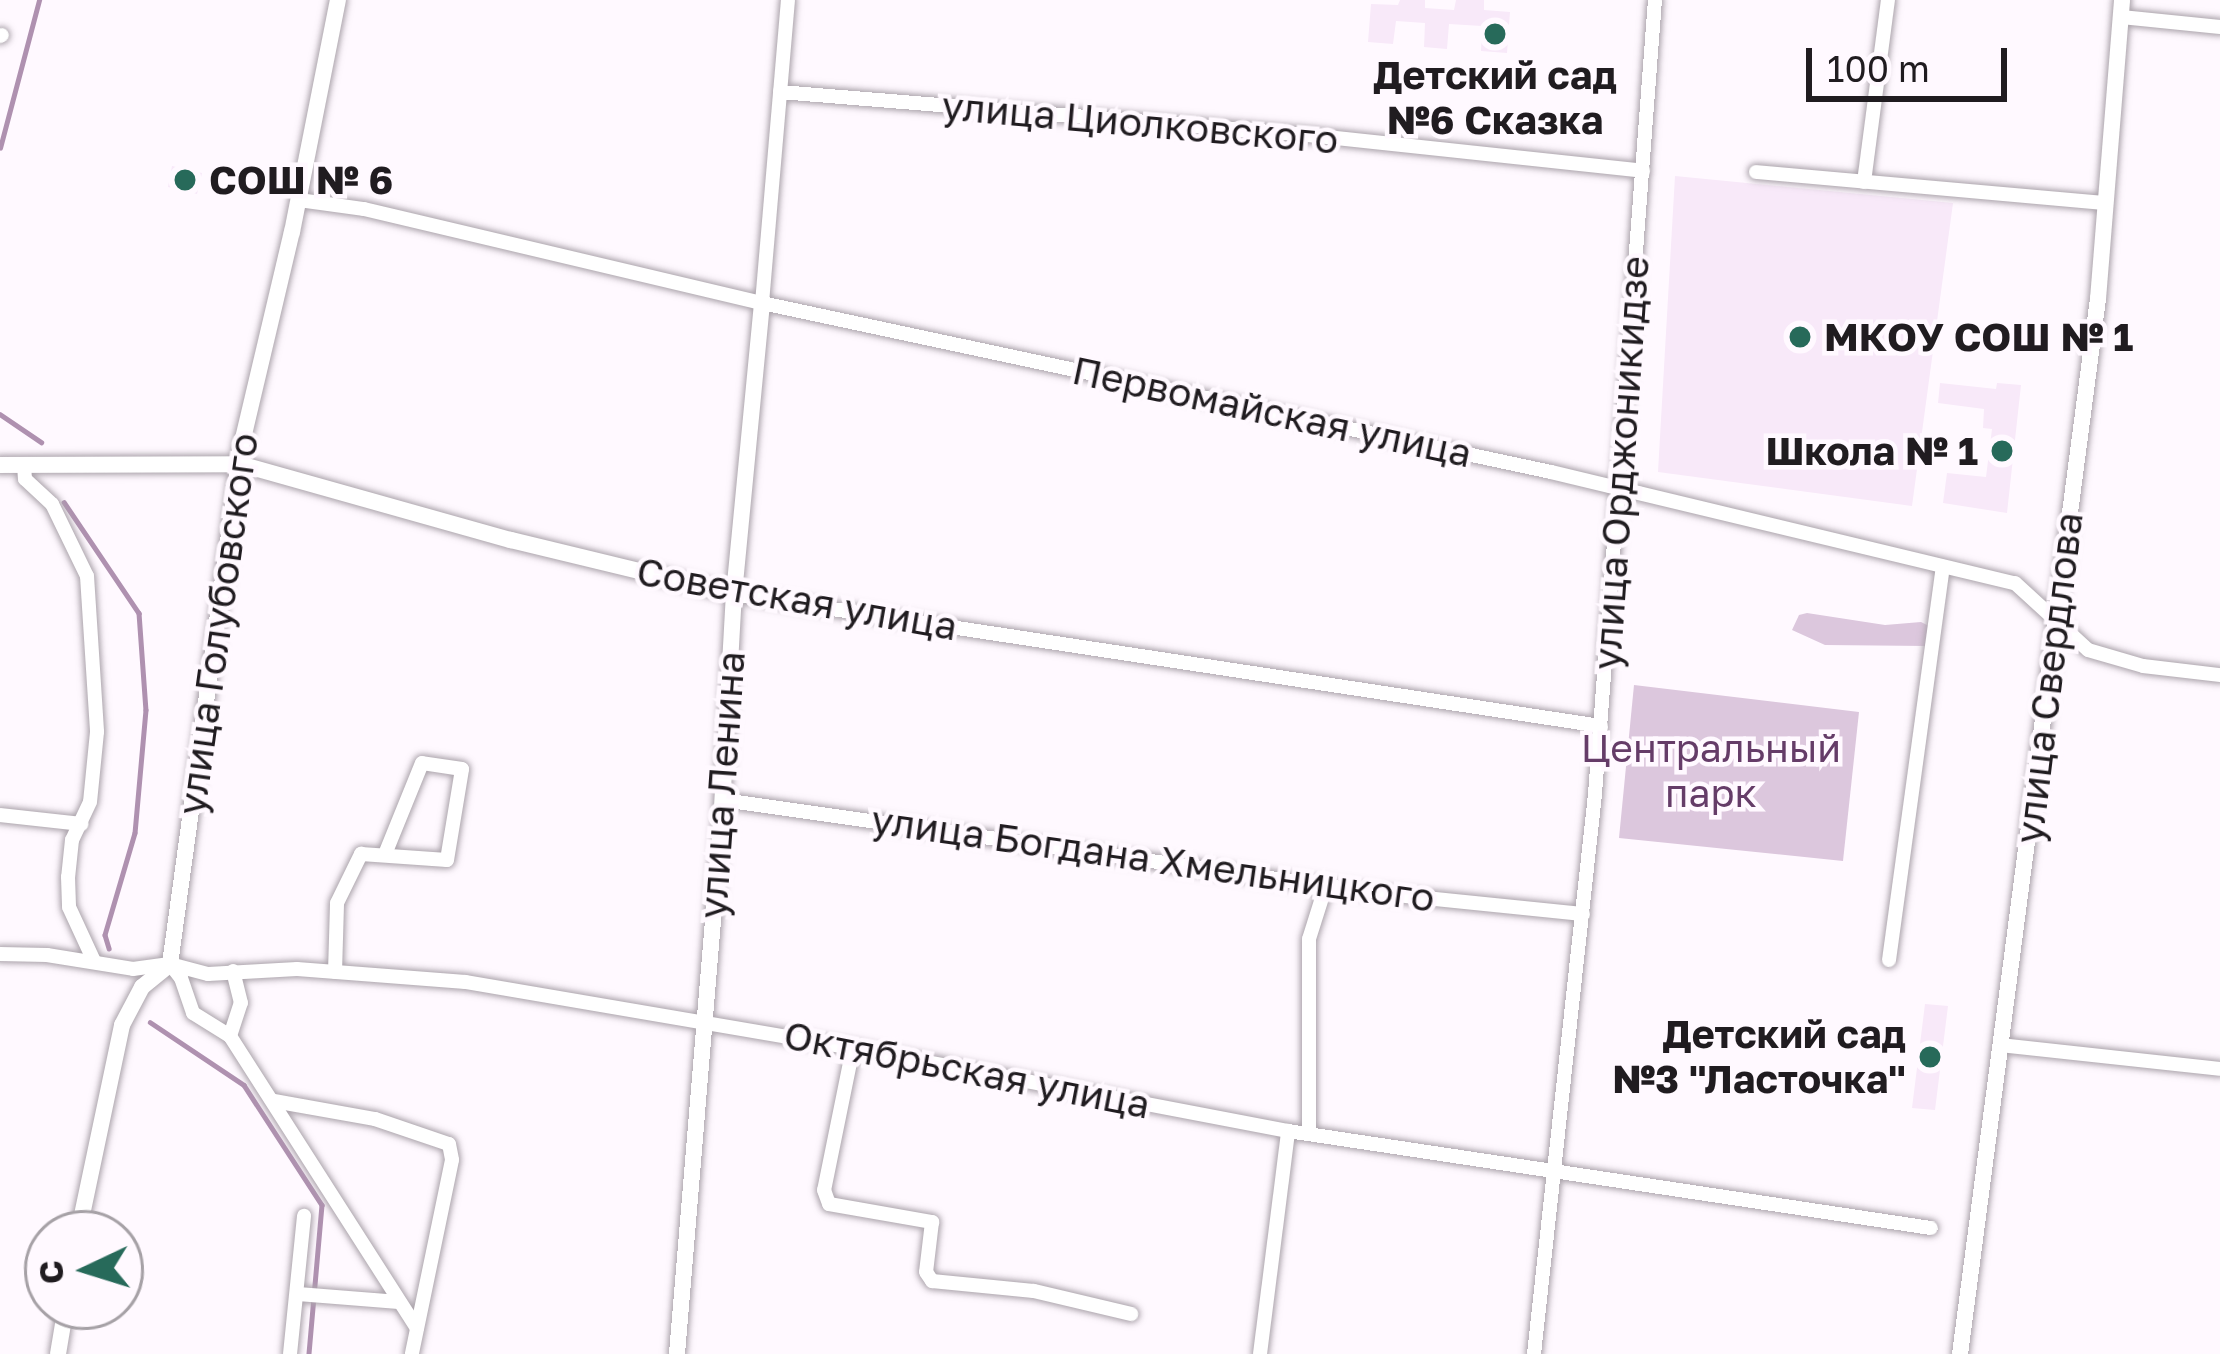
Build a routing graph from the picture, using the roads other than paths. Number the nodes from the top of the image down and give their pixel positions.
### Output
1 (338, 0) edge
2 (788, 0) edge
3 (1655, 0) edge
4 (1888, 0) edge
5 (2121, 9) edge
6 (2220, 27) edge
7 (780, 92) junction
8 (1642, 171) junction
9 (1756, 172) dead end
10 (1864, 182) junction
11 (299, 200) junction
12 (2106, 203) junction
13 (762, 303) junction
14 (240, 464) junction
15 (0, 465) edge
16 (24, 465) junction
17 (1622, 490) junction
18 (1943, 567) junction
19 (734, 594) junction
20 (2057, 616) junction
21 (2220, 675) edge
22 (1601, 726) junction
23 (723, 800) junction
24 (0, 815) edge
25 (57, 821) junction
26 (82, 824) junction
27 (72, 840) junction
28 (386, 854) junction
29 (1326, 885) junction
30 (1582, 914) junction
31 (0, 954) edge
32 (1889, 960) dead end
33 (94, 961) junction
34 (170, 964) junction
35 (233, 971) junction
36 (334, 972) junction
37 (703, 1022) junction
38 (230, 1036) junction
39 (2000, 1045) junction
40 (853, 1048) junction
41 (2220, 1069) edge
42 (274, 1101) junction
43 (1288, 1131) junction
44 (1309, 1134) junction
45 (1552, 1172) junction
46 (84, 1210) edge
47 (304, 1216) dead end
48 (1931, 1228) dead end
49 (298, 1294) junction
50 (399, 1302) junction
51 (1131, 1314) dead end
52 (417, 1328) junction
53 (290, 1354) edge
54 (412, 1354) edge
55 (677, 1354) edge
56 (1260, 1354) edge
57 (1534, 1354) edge
58 (1960, 1354) edge

1 - 11 street, улица Голубовского
2 - 7 street, улица Ленина
3 - 8 street, улица Орджоникидзе
4 - 10 street
5 - 6 street
5 - 12 street, улица Свердлова
7 - 8 street, улица Циолковского
7 - 13 street, улица Ленина
8 - 17 street, улица Орджоникидзе
9 - 10 street
10 - 12 street
11 - 13 street, Первомайская улица
11 - 14 street, улица Голубовского
12 - 20 street, улица Свердлова
13 - 17 street, Первомайская улица
13 - 19 street, улица Ленина
14 - 16 street, Советская улица
14 - 19 street, Советская улица
14 - 34 street, улица Голубовского
15 - 16 street, Советская улица
16 - 26 street
17 - 18 street, Первомайская улица
17 - 22 street, улица Орджоникидзе
18 - 20 street, Первомайская улица
18 - 32 street
19 - 22 street, Советская улица
19 - 23 street, улица Ленина
20 - 21 street, Первомайская улица
20 - 39 street, улица Свердлова
22 - 30 street, улица Орджоникидзе
23 - 29 street, улица Богдана Хмельницкого
23 - 37 street, улица Ленина
24 - 25 street
25 - 26 street
25 - 27 street
26 - 27 street
27 - 33 street
28 - 28 street
28 - 36 street
29 - 30 street, улица Богдана Хмельницкого
29 - 44 street
30 - 45 street, улица Орджоникидзе
31 - 33 street, Октябрьская улица
33 - 34 street, Октябрьская улица
34 - 35 street, Октябрьская улица
34 - 38 street
34 - 46 street
35 - 36 street, Октябрьская улица
35 - 38 street
36 - 37 street, Октябрьская улица
37 - 40 street, Октябрьская улица
37 - 55 street, улица Ленина
38 - 42 street
39 - 41 street
39 - 58 street, улица Свердлова
40 - 43 street, Октябрьская улица
40 - 51 street
42 - 50 street
42 - 52 street
43 - 44 street, Октябрьская улица
43 - 56 street
44 - 45 street, Октябрьская улица
45 - 48 street, Октябрьская улица
45 - 57 street, улица Орджоникидзе
47 - 49 street
49 - 50 street
49 - 53 street
50 - 52 street
52 - 54 street

